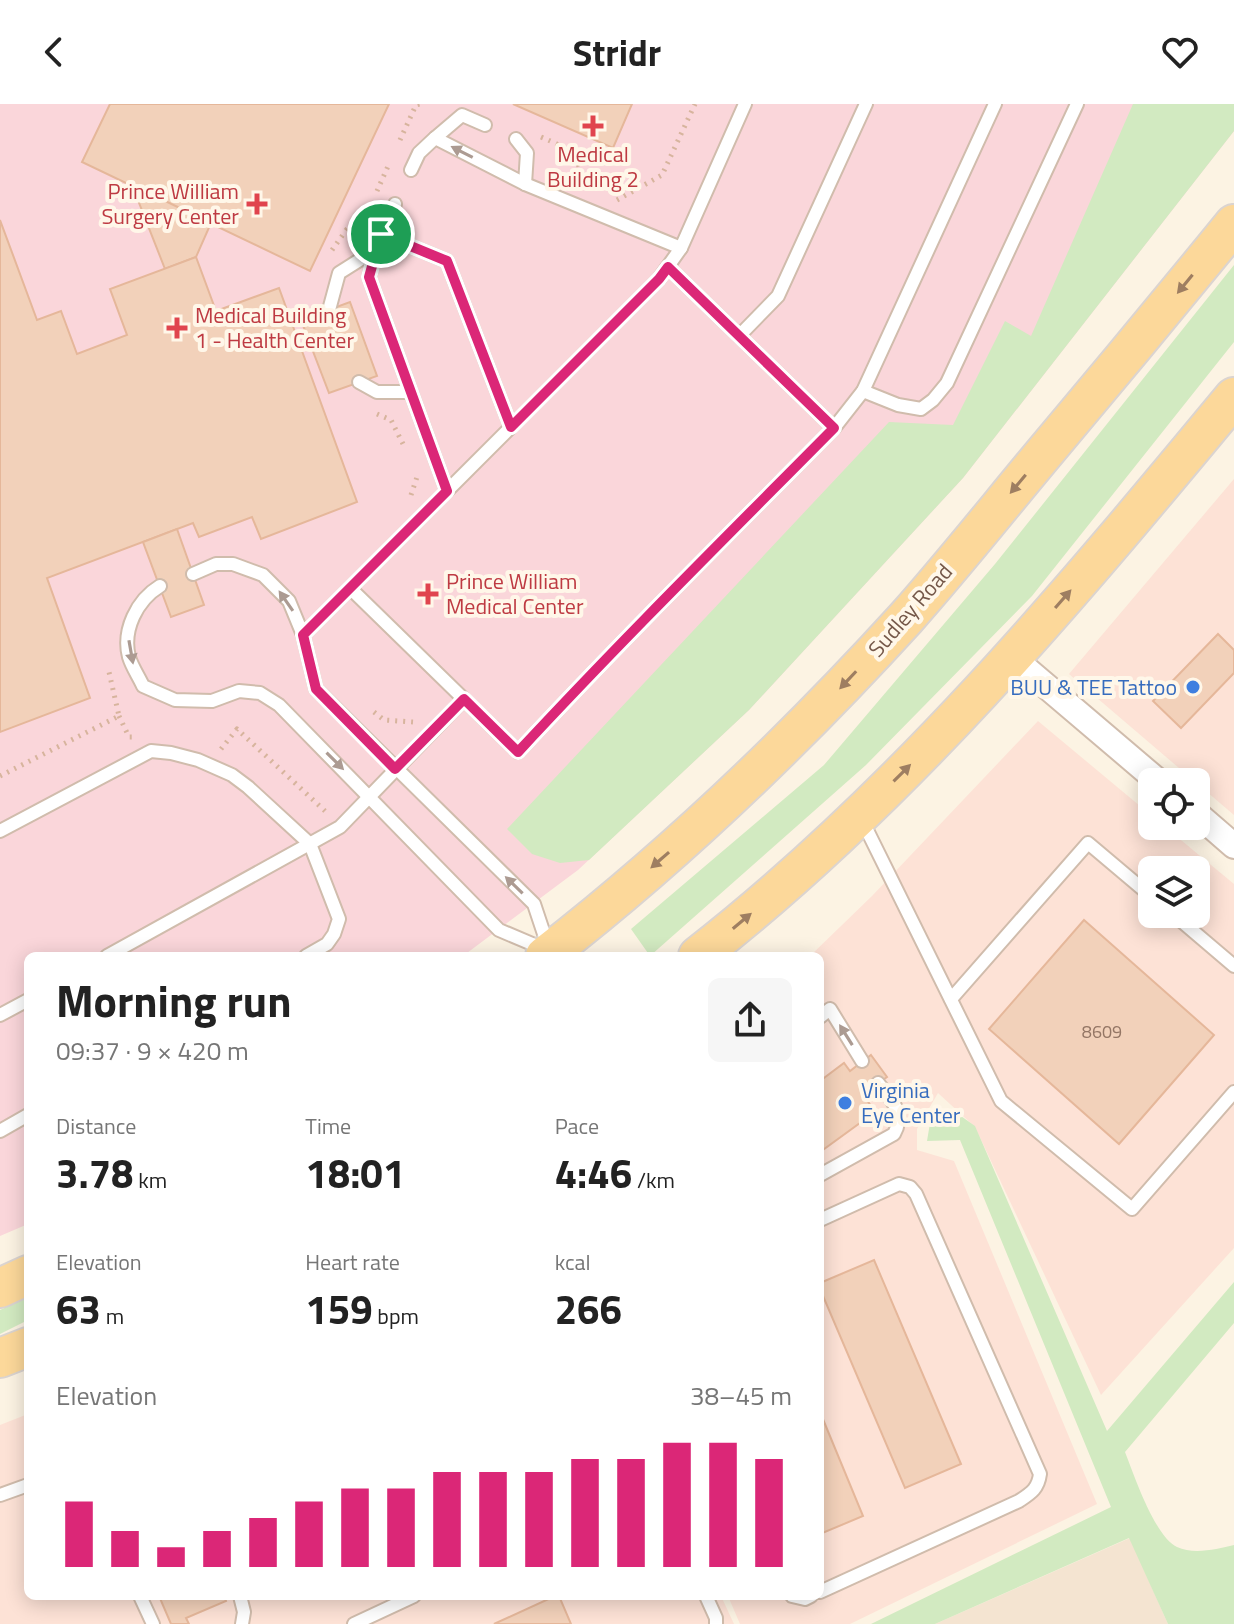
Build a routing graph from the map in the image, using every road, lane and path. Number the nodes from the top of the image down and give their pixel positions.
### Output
1 (420, 104) edge
2 (695, 104) edge
3 (745, 104) edge
4 (866, 104) edge
5 (995, 104) edge
6 (1077, 104) edge
7 (485, 125) dead end
8 (533, 133) dead end
9 (435, 138) junction
10 (516, 139) dead end
11 (398, 144) dead end
12 (392, 157) dead end
13 (411, 170) dead end
14 (525, 184) junction
15 (596, 188) dead end
16 (607, 194) dead end
17 (375, 196) dead end
18 (395, 204) dead end
19 (369, 209) dead end
20 (1234, 224) edge
21 (381, 234) junction
22 (681, 248) junction
23 (377, 249) junction
24 (332, 251) dead end
25 (668, 267) junction
26 (329, 310) dead end
27 (739, 336) junction
28 (359, 382) dead end
29 (863, 391) junction
30 (410, 392) junction
31 (1234, 397) edge
32 (369, 411) dead end
33 (511, 427) junction
34 (834, 428) junction
35 (412, 460) dead end
36 (418, 473) dead end
37 (447, 491) junction
38 (402, 503) dead end
39 (193, 574) dead end
40 (160, 586) dead end
41 (350, 588) junction
42 (303, 635) junction
43 (1012, 657) junction
44 (108, 660) dead end
45 (464, 699) junction
46 (372, 711) dead end
47 (429, 735) junction
48 (1143, 768) edge
49 (395, 769) junction
50 (0, 776) edge
51 (369, 796) junction
52 (860, 815) junction
53 (1210, 825) edge
54 (0, 831) edge
55 (310, 844) junction
56 (1234, 846) edge
57 (1138, 885) edge
58 (1189, 928) edge
59 (114, 952) edge
60 (313, 952) edge
61 (545, 952) edge
62 (550, 952) edge
63 (554, 952) edge
64 (703, 952) edge
65 (1234, 966) edge
66 (951, 999) junction
67 (24, 1002) edge
68 (825, 1013) edge
69 (0, 1015) edge
70 (862, 1061) dead end
71 (878, 1083) dead end
72 (1234, 1092) edge
73 (24, 1117) edge
74 (0, 1131) edge
75 (824, 1173) edge
76 (824, 1218) edge
77 (24, 1277) edge
78 (0, 1288) edge
79 (24, 1486) edge
80 (0, 1495) edge
81 (824, 1590) edge
82 (142, 1600) edge
83 (241, 1600) edge
84 (405, 1600) edge
85 (708, 1600) edge
86 (153, 1624) edge
87 (242, 1624) edge
88 (354, 1624) edge
89 (716, 1624) edge

1 - 11 path
2 - 16 path
3 - 22 lane
4 - 27 lane
5 - 29 lane
6 - 29 lane
7 - 9 lane
8 - 15 path
9 - 13 lane
14 -> 9 lane
10 - 14 lane
12 - 17 path
14 - 22 lane
18 - 21 lane
19 - 24 path
20 -> 63 main road, Sudley Road
21 - 23 lane
21 - 33 lane
22 - 25 lane
23 - 26 lane
23 - 30 lane
25 - 27 lane
25 - 33 lane
27 - 34 lane
28 - 30 lane
29 - 34 lane
30 - 37 lane
43 -> 31 main road
32 - 35 path
33 - 37 lane
34 - 45 lane
36 - 38 path
37 - 41 lane
42 -> 39 lane
40 -> 51 lane
41 - 42 lane
41 - 45 lane
42 - 49 lane
43 - 48 street
52 -> 43 main road
44 - 50 path
45 - 47 lane
46 - 47 path
47 - 49 lane
49 - 51 lane
62 -> 49 lane
51 - 55 lane
51 - 61 lane
64 -> 52 main road
52 - 66 lane
53 - 56 street
54 - 55 lane
55 - 59 lane
55 - 60 lane
57 - 66 lane
58 - 65 lane
66 - 72 lane
67 - 69 lane
70 -> 68 lane
71 - 75 lane
73 - 74 lane
76 - 81 lane
77 - 78 main road
79 - 80 lane
82 - 86 lane
83 - 87 lane
84 - 88 lane
85 - 89 lane

